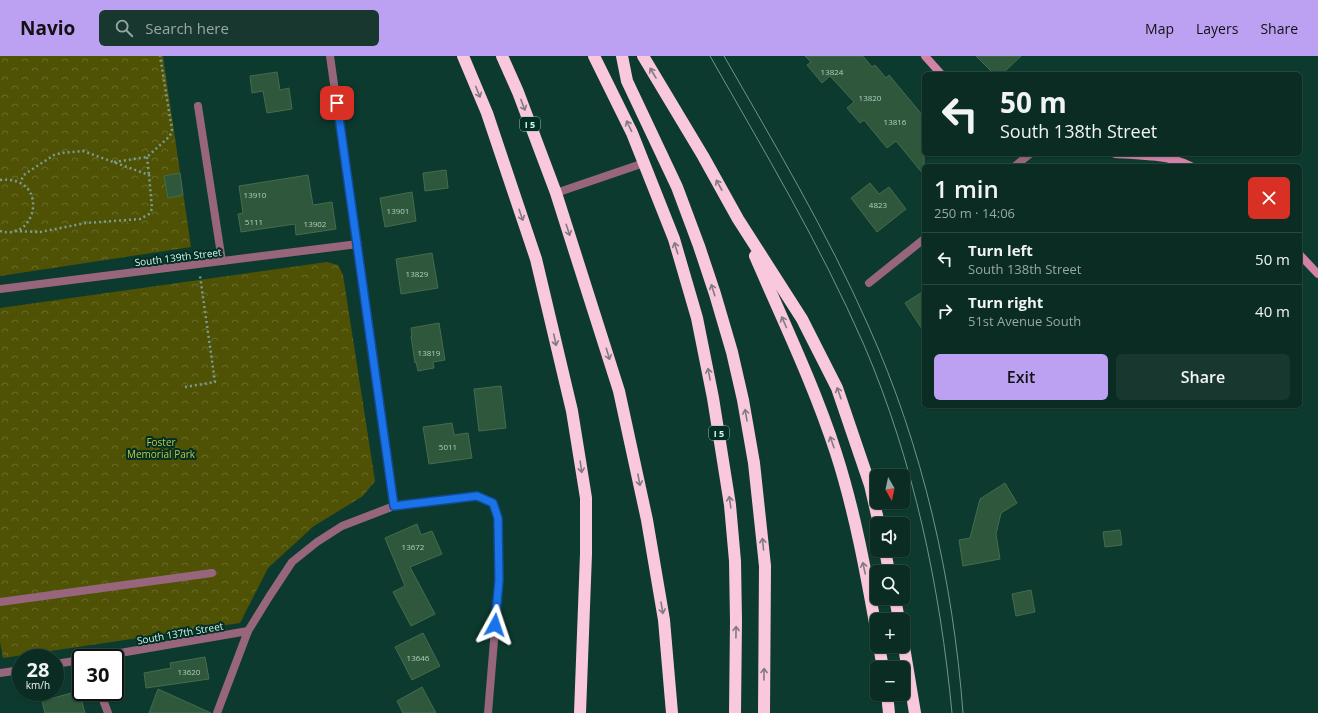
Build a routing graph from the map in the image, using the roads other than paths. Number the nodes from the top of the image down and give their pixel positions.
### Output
1 (330, 56) edge
2 (464, 56) edge
3 (502, 56) edge
4 (594, 56) edge
5 (622, 56) edge
6 (644, 56) edge
7 (924, 56) edge
8 (939, 72) edge
9 (198, 106) dead end
10 (1028, 156) edge
11 (1152, 156) edge
12 (644, 162) junction
13 (1018, 164) edge
14 (1187, 164) edge
15 (556, 192) junction
16 (738, 219) junction
17 (922, 241) edge
18 (358, 244) junction
19 (1302, 257) edge
20 (222, 261) junction
21 (1318, 274) edge
22 (869, 283) dead end
23 (0, 289) edge
24 (394, 506) junction
25 (877, 517) edge
26 (212, 573) dead end
27 (0, 602) edge
28 (873, 613) edge
29 (248, 631) junction
30 (124, 652) edge
31 (905, 653) edge
32 (12, 672) edge
33 (0, 674) edge
34 (103, 701) edge
35 (888, 701) edge
36 (108, 713) edge
37 (217, 713) edge
38 (488, 713) edge
39 (580, 713) edge
40 (672, 713) edge
41 (735, 713) edge
42 (764, 713) edge
43 (889, 713) edge
44 (915, 713) edge

1 - 18 street
2 -> 39 highway
3 -> 15 highway, I 5
12 -> 4 highway, I 5
42 -> 5 highway
16 -> 6 highway
7 - 8 street
9 - 20 street
10 - 13 street
11 - 14 street
12 - 15 street
41 -> 12 highway, I 5
15 -> 40 highway, I 5
25 -> 16 highway
28 -> 16 highway
17 - 22 street
18 - 20 street, South 139th Street
18 - 24 street
19 - 21 street
20 - 23 street, South 139th Street
24 - 29 street
24 - 38 street
26 - 27 street
29 - 30 street, South 137th Street
29 - 37 street
31 - 44 highway
32 - 33 street
34 - 36 street
35 - 43 highway

